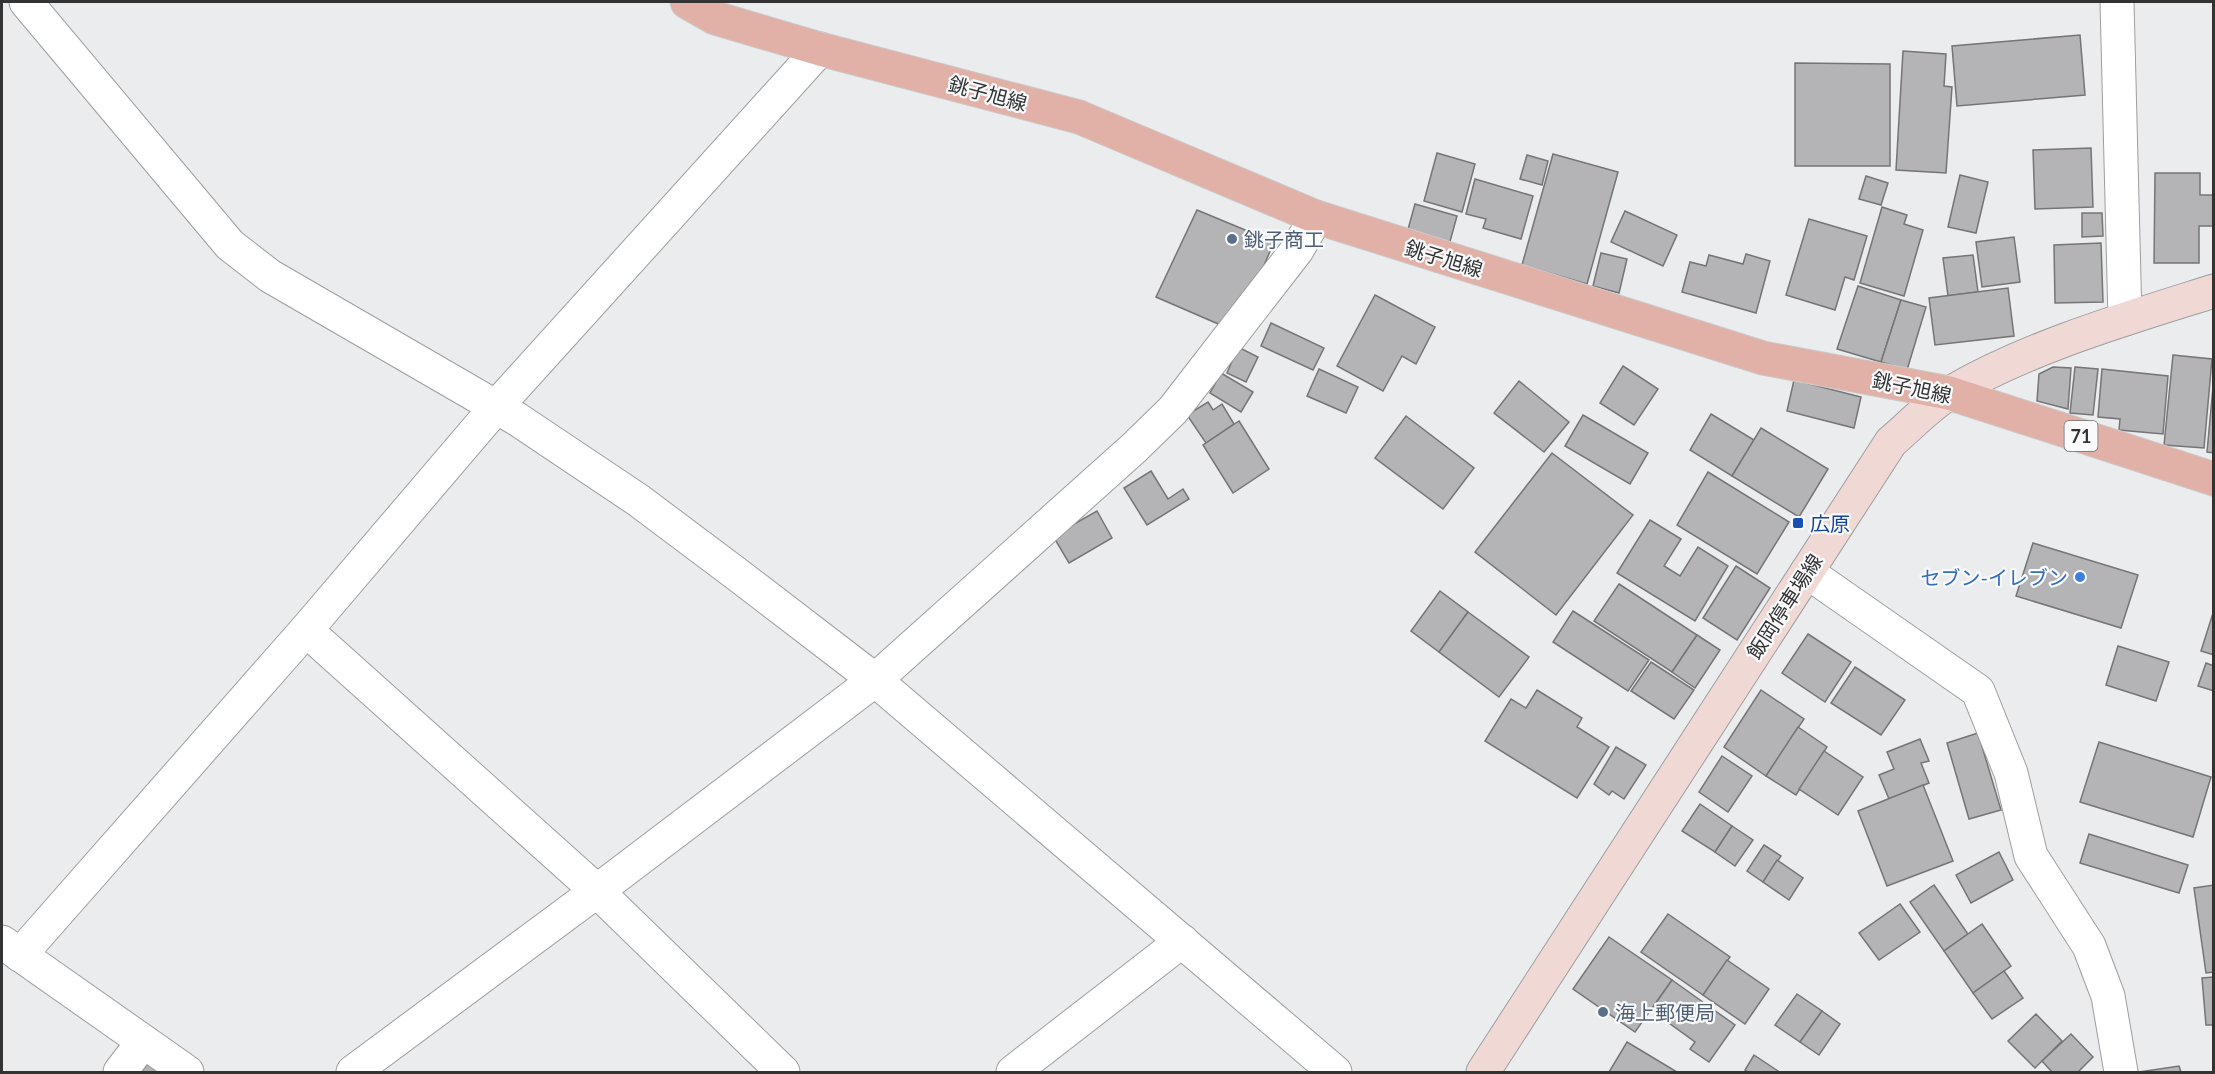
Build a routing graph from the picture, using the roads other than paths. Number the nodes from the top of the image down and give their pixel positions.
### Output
1 (26, 2) edge
2 (687, 2) edge
3 (2117, 2) edge
4 (820, 49) junction
5 (1316, 217) junction
6 (2214, 291) edge
7 (2126, 319) junction
8 (1949, 393) junction
9 (497, 406) junction
10 (2214, 479) edge
11 (1807, 572) junction
12 (306, 630) junction
13 (875, 680) junction
14 (597, 891) junction
15 (1182, 941) junction
16 (11, 949) edge
17 (143, 1042) junction
18 (120, 1072) edge
19 (187, 1072) edge
20 (353, 1072) edge
21 (783, 1072) edge
22 (1013, 1072) edge
23 (1335, 1072) edge
24 (1482, 1072) edge
25 (2121, 1072) edge

1 - 9 street
2 - 4 main road, 銚子旭線 / 71
3 - 7 street
4 - 5 main road, 銚子旭線 / 71
4 - 9 street
5 - 8 main road, 銚子旭線 / 71
5 - 13 street
6 - 7 main road, 飯岡停車場線
7 - 8 main road, 飯岡停車場線
8 - 10 main road, 銚子旭線 / 71
8 - 11 main road, 飯岡停車場線
9 - 12 street
9 - 13 street
11 - 24 main road, 飯岡停車場線
11 - 25 street
12 - 14 street
12 - 16 street
13 - 14 street
13 - 15 street
14 - 20 street
14 - 21 street
15 - 22 street
15 - 23 street
16 - 17 street
17 - 18 street
17 - 19 street

